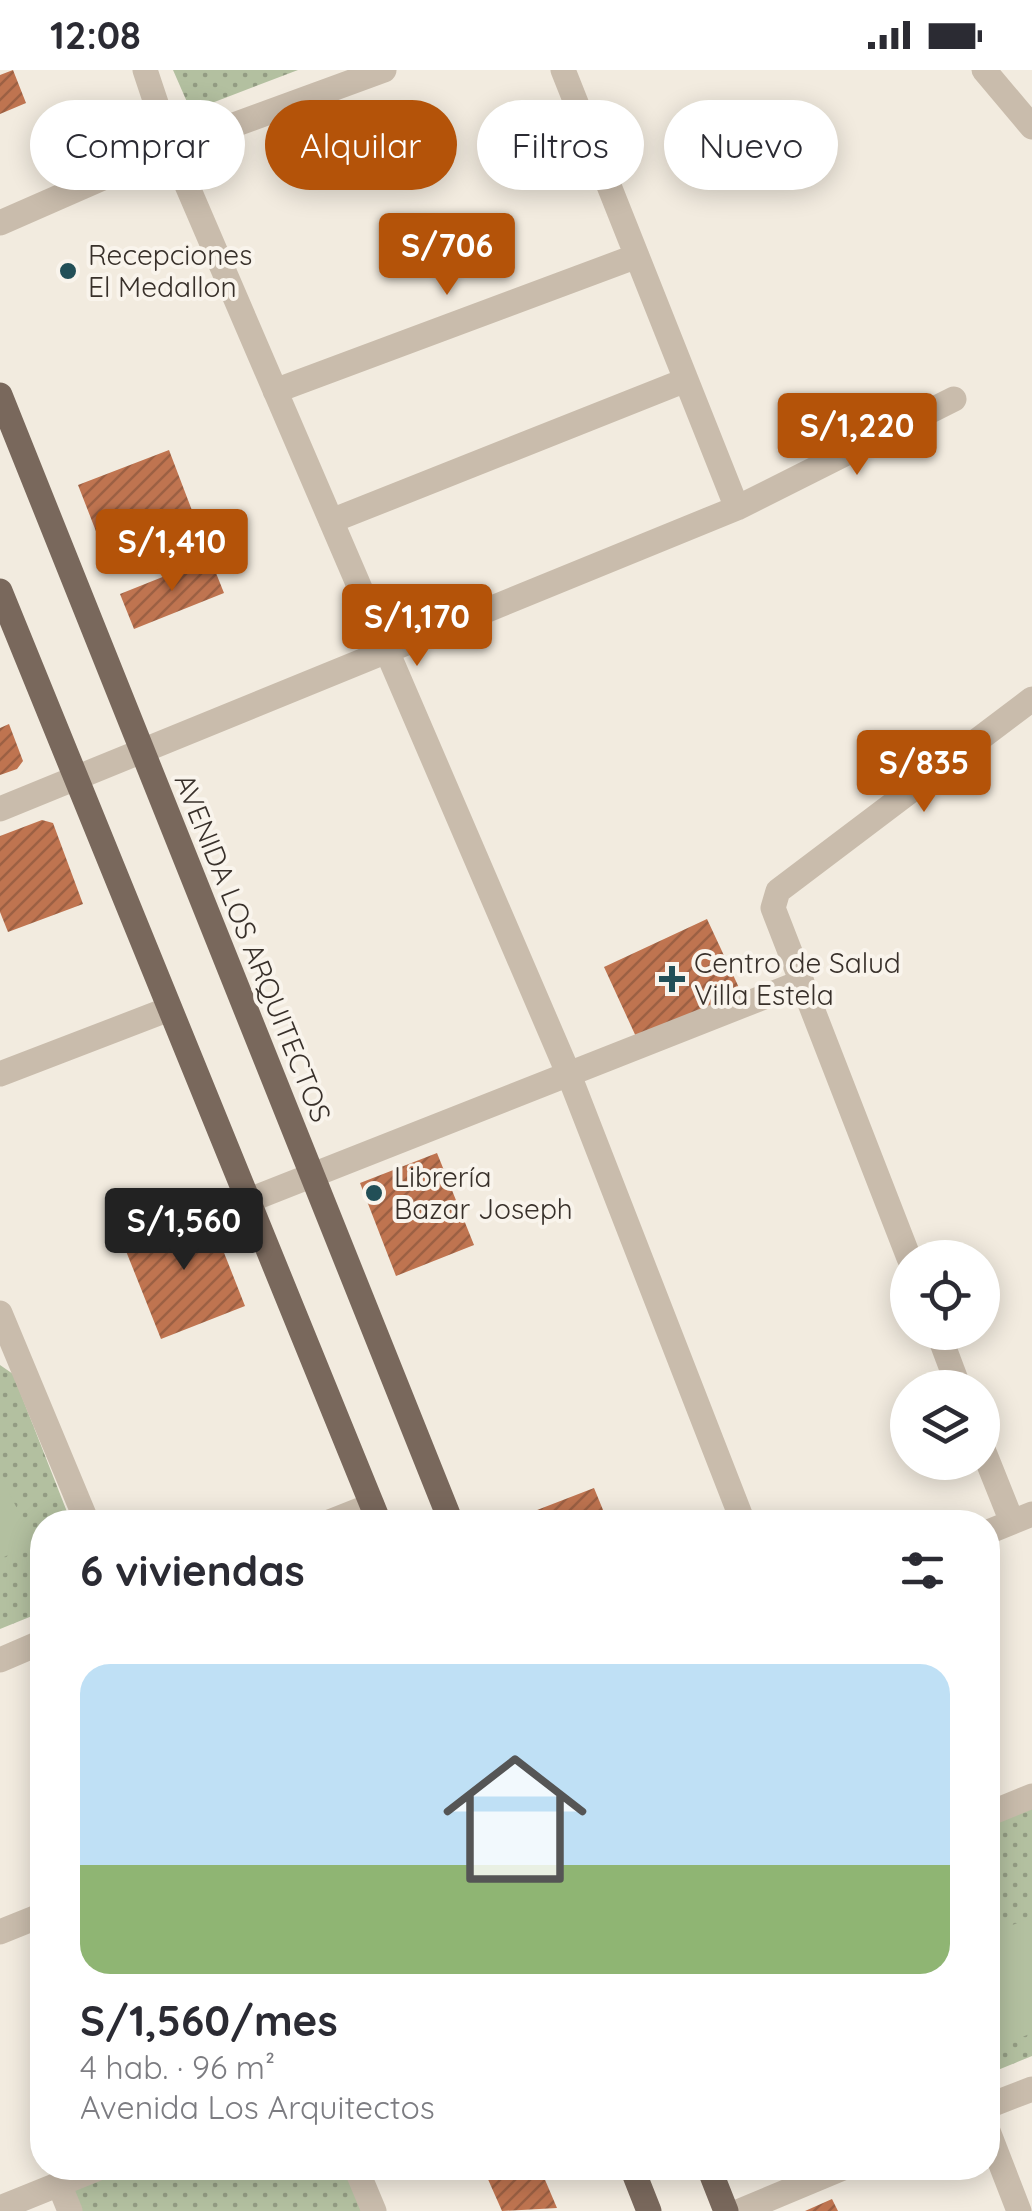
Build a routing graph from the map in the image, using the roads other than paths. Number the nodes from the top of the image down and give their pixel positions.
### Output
1 (145, 70) edge
2 (384, 70) edge
3 (562, 70) edge
4 (994, 74) edge
5 (155, 100) edge
6 (245, 121) edge
7 (1032, 127) edge
8 (74, 190) edge
9 (189, 190) edge
10 (0, 222) edge
11 (637, 256) junction
12 (686, 380) junction
13 (275, 391) junction
14 (0, 395) edge
15 (954, 400) dead end
16 (736, 508) junction
17 (331, 521) junction
18 (0, 590) edge
19 (387, 651) junction
20 (1032, 699) edge
21 (142, 752) junction
22 (76, 779) junction
23 (0, 809) edge
24 (802, 982) junction
25 (168, 1009) junction
26 (0, 1074) edge
27 (569, 1074) junction
28 (312, 1174) junction
29 (247, 1200) junction
30 (902, 1240) edge
31 (0, 1312) edge
32 (8, 1354) edge
33 (994, 1480) edge
34 (80, 1510) edge
35 (374, 1510) edge
36 (446, 1510) edge
37 (738, 1510) edge
38 (1010, 1522) edge
39 (30, 1647) edge
40 (0, 1660) edge
41 (1032, 1796) edge
42 (1000, 1809) edge
43 (30, 1921) edge
44 (0, 1932) edge
45 (1032, 2089) edge
46 (1000, 2101) edge
47 (1000, 2161) edge
48 (69, 2180) edge
49 (361, 2180) edge
50 (637, 2180) edge
51 (714, 2180) edge
52 (814, 2180) edge
53 (59, 2184) junction
54 (0, 2208) edge
55 (70, 2211) edge
56 (374, 2211) edge
57 (649, 2211) edge
58 (726, 2211) edge
59 (740, 2211) edge
60 (1020, 2211) edge

1 - 5 street
2 - 6 street
3 - 11 street
4 - 7 street
8 - 10 street
9 - 13 street
11 - 12 street
11 - 13 street
12 - 16 street
12 - 17 street
13 - 17 street
14 - 21 main road, AVENIDA LOS ARQUITECTOS
15 - 16 street
16 - 19 street
17 - 19 street
18 - 22 main road
19 - 21 street
19 - 27 street
20 - 24 street
21 - 22 street
21 - 28 main road, AVENIDA LOS ARQUITECTOS
22 - 23 street
22 - 25 main road
24 - 27 street
24 - 30 street
25 - 26 street
25 - 29 main road
27 - 28 street
27 - 37 street
28 - 29 street
28 - 36 main road, AVENIDA LOS ARQUITECTOS
29 - 35 main road
31 - 32 street
32 - 34 street
33 - 38 street
39 - 40 street
41 - 42 street
43 - 44 street
45 - 46 street
47 - 60 street
48 - 53 street
49 - 56 street
50 - 57 main road
51 - 58 main road
52 - 59 street
53 - 54 street
53 - 55 street

